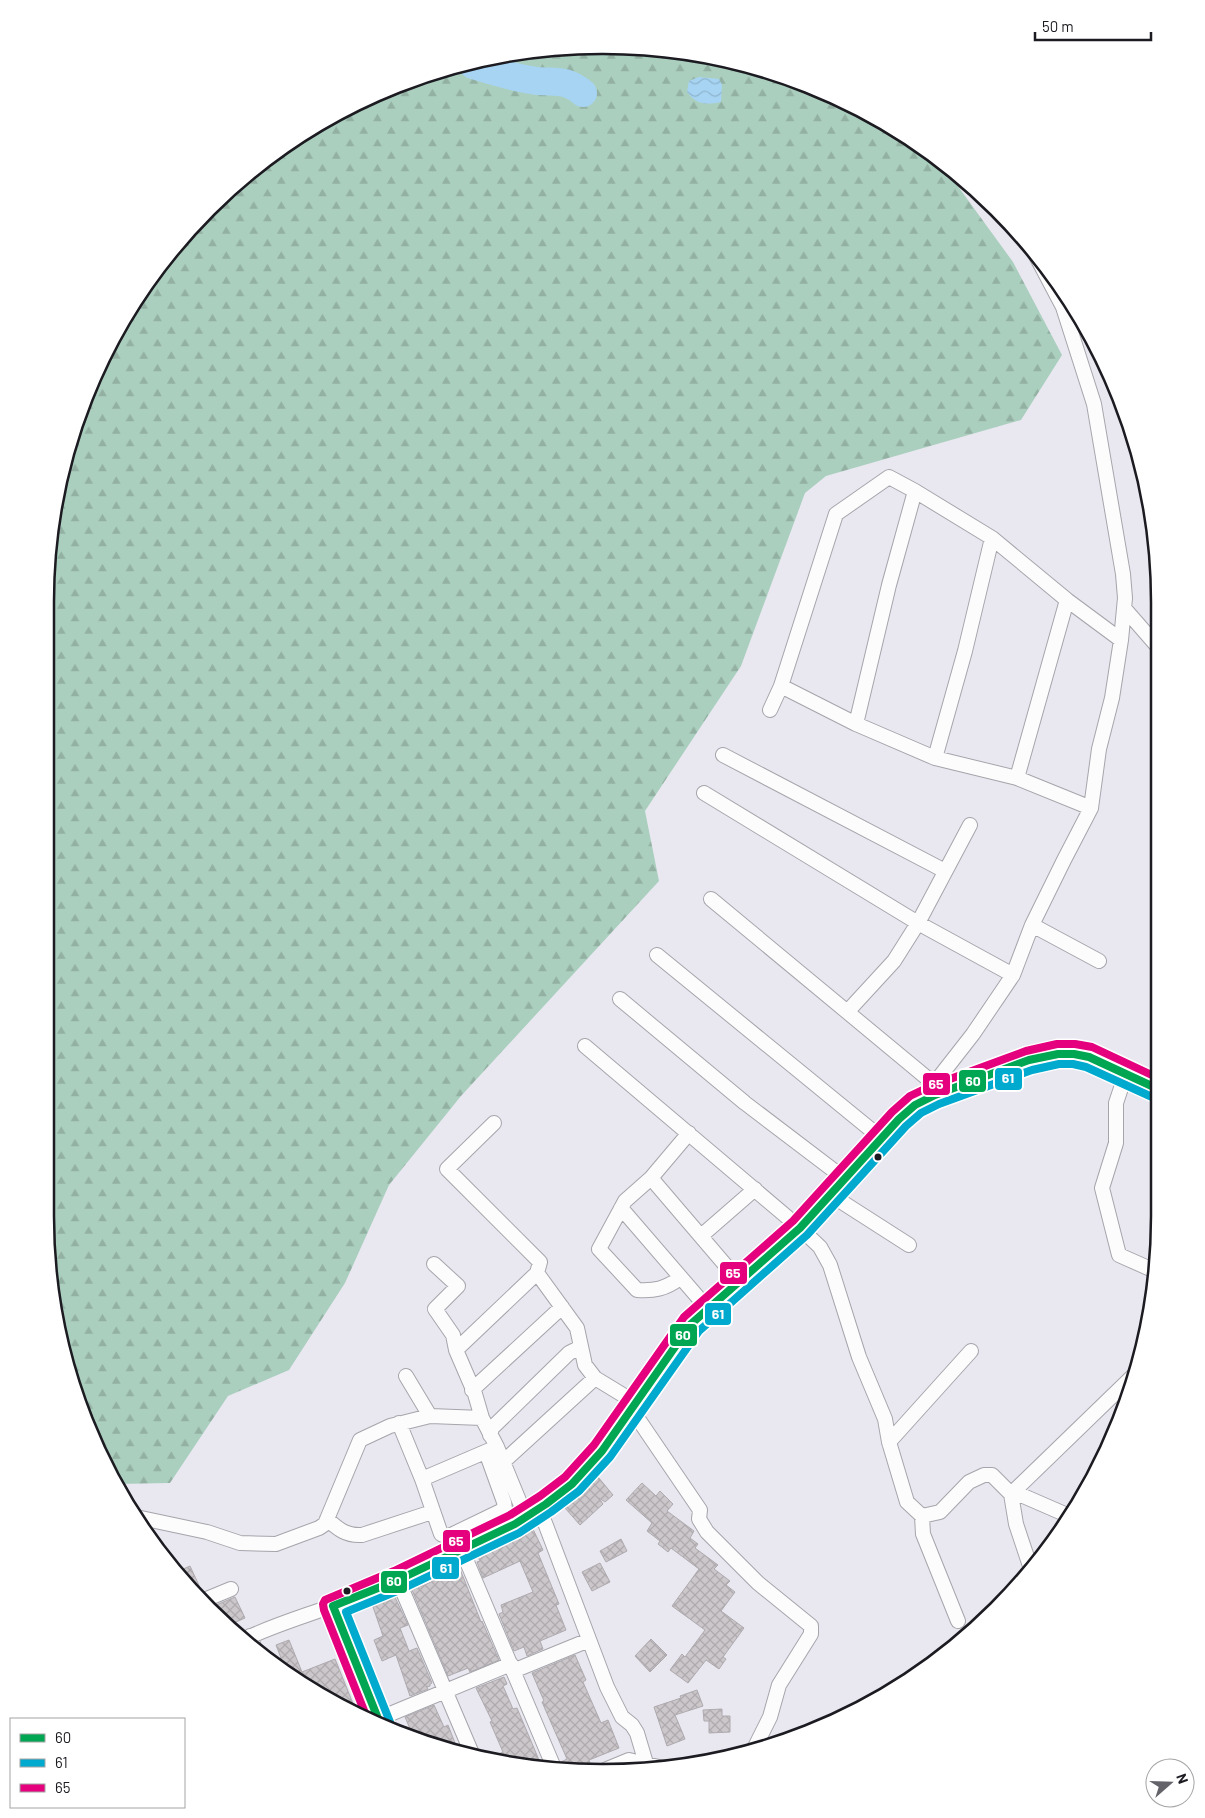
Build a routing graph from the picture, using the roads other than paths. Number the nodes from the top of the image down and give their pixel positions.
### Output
1 (1056, 294) edge
2 (915, 491) junction
3 (992, 538) junction
4 (1067, 600) junction
5 (1124, 608) junction
6 (1151, 639) edge
7 (1121, 640) junction
8 (781, 686) junction
9 (770, 710) dead end
10 (856, 724) junction
11 (724, 755) dead end
12 (935, 758) junction
13 (1017, 778) junction
14 (704, 793) dead end
15 (1091, 808) junction
16 (970, 825) dead end
17 (945, 871) junction
18 (711, 899) dead end
19 (918, 923) junction
20 (1032, 925) junction
21 (657, 955) dead end
22 (1099, 961) dead end
23 (1013, 975) junction
24 (620, 999) dead end
25 (848, 1011) junction
26 (585, 1046) dead end
27 (1126, 1073) junction
28 (1151, 1086) edge
29 (938, 1087) junction
30 (494, 1123) dead end
31 (689, 1133) junction
32 (881, 1138) junction
33 (651, 1178) junction
34 (845, 1180) junction
35 (755, 1189) junction
36 (832, 1195) junction
37 (621, 1208) junction
38 (800, 1228) junction
39 (701, 1236) junction
40 (909, 1245) dead end
41 (434, 1264) dead end
42 (1149, 1268) edge
43 (537, 1273) junction
44 (680, 1278) junction
45 (739, 1282) junction
46 (562, 1307) junction
47 (708, 1309) junction
48 (581, 1347) junction
49 (456, 1350) junction
50 (971, 1351) dead end
51 (406, 1376) dead end
52 (595, 1378) junction
53 (1125, 1384) edge
54 (472, 1390) junction
55 (634, 1406) junction
56 (430, 1416) junction
57 (482, 1418) junction
58 (399, 1423) junction
59 (889, 1442) junction
60 (491, 1444) junction
61 (503, 1462) junction
62 (422, 1479) junction
63 (1011, 1494) junction
64 (432, 1512) junction
65 (534, 1513) junction
66 (1063, 1513) edge
67 (922, 1516) junction
68 (145, 1519) edge
69 (327, 1519) junction
70 (462, 1550) junction
71 (1028, 1561) edge
72 (398, 1580) junction
73 (230, 1589) dead end
74 (209, 1599) edge
75 (333, 1606) junction
76 (958, 1621) dead end
77 (251, 1636) edge
78 (589, 1640) junction
79 (512, 1667) junction
80 (446, 1691) junction
81 (376, 1715) edge
82 (387, 1719) edge
83 (758, 1742) edge
84 (471, 1748) edge
85 (552, 1762) edge
86 (646, 1762) edge
87 (621, 1763) edge
88 (638, 1763) edge

1 - 5 street
2 - 3 street
2 - 8 street
2 - 10 street
3 - 4 street
3 - 12 street
4 - 7 street
4 - 13 street
5 - 6 street
5 - 7 street
7 - 15 street
8 - 9 street
8 - 10 street
10 - 12 street
11 - 17 street
12 - 13 street
13 - 15 street
14 - 19 street
15 - 20 street
16 - 17 street
17 - 19 street
18 - 25 street
19 - 23 street
19 - 25 street
20 - 22 street
20 - 23 street
21 - 32 street
23 - 29 street
24 - 34 street
25 - 29 street
26 - 31 street
27 - 28 street
27 - 29 street
27 - 42 street
29 - 32 street
30 - 43 street
31 - 33 street
31 - 35 street
32 - 34 street
33 - 37 street
33 - 39 street
34 - 36 street
35 - 38 street
35 - 39 street
36 - 38 street
36 - 40 street
37 - 44 street
37 - 44 street
38 - 45 street
38 - 59 street
39 - 45 street
41 - 49 street
43 - 46 street
43 - 49 street
44 - 47 street
45 - 47 street
46 - 48 street
46 - 54 street
47 - 55 street
48 - 52 street
48 - 60 street
49 - 54 street
50 - 59 street
51 - 56 street
52 - 55 street
52 - 61 street
53 - 63 street
54 - 57 street
55 - 65 street
55 - 83 street
56 - 57 street
56 - 58 street
57 - 60 street
58 - 62 street
58 - 69 street
59 - 67 street
60 - 61 street
60 - 62 street
60 - 64 street
61 - 65 street
62 - 64 street
63 - 66 street
63 - 67 street
63 - 71 street
64 - 69 street
65 - 70 street
65 - 78 street
67 - 76 street
68 - 69 street
70 - 72 street
70 - 79 street
72 - 75 street
72 - 80 street
73 - 74 street
75 - 77 street
75 - 81 street
78 - 79 street
78 - 86 street
79 - 80 street
79 - 85 street
80 - 82 street
80 - 84 street
87 - 88 street

